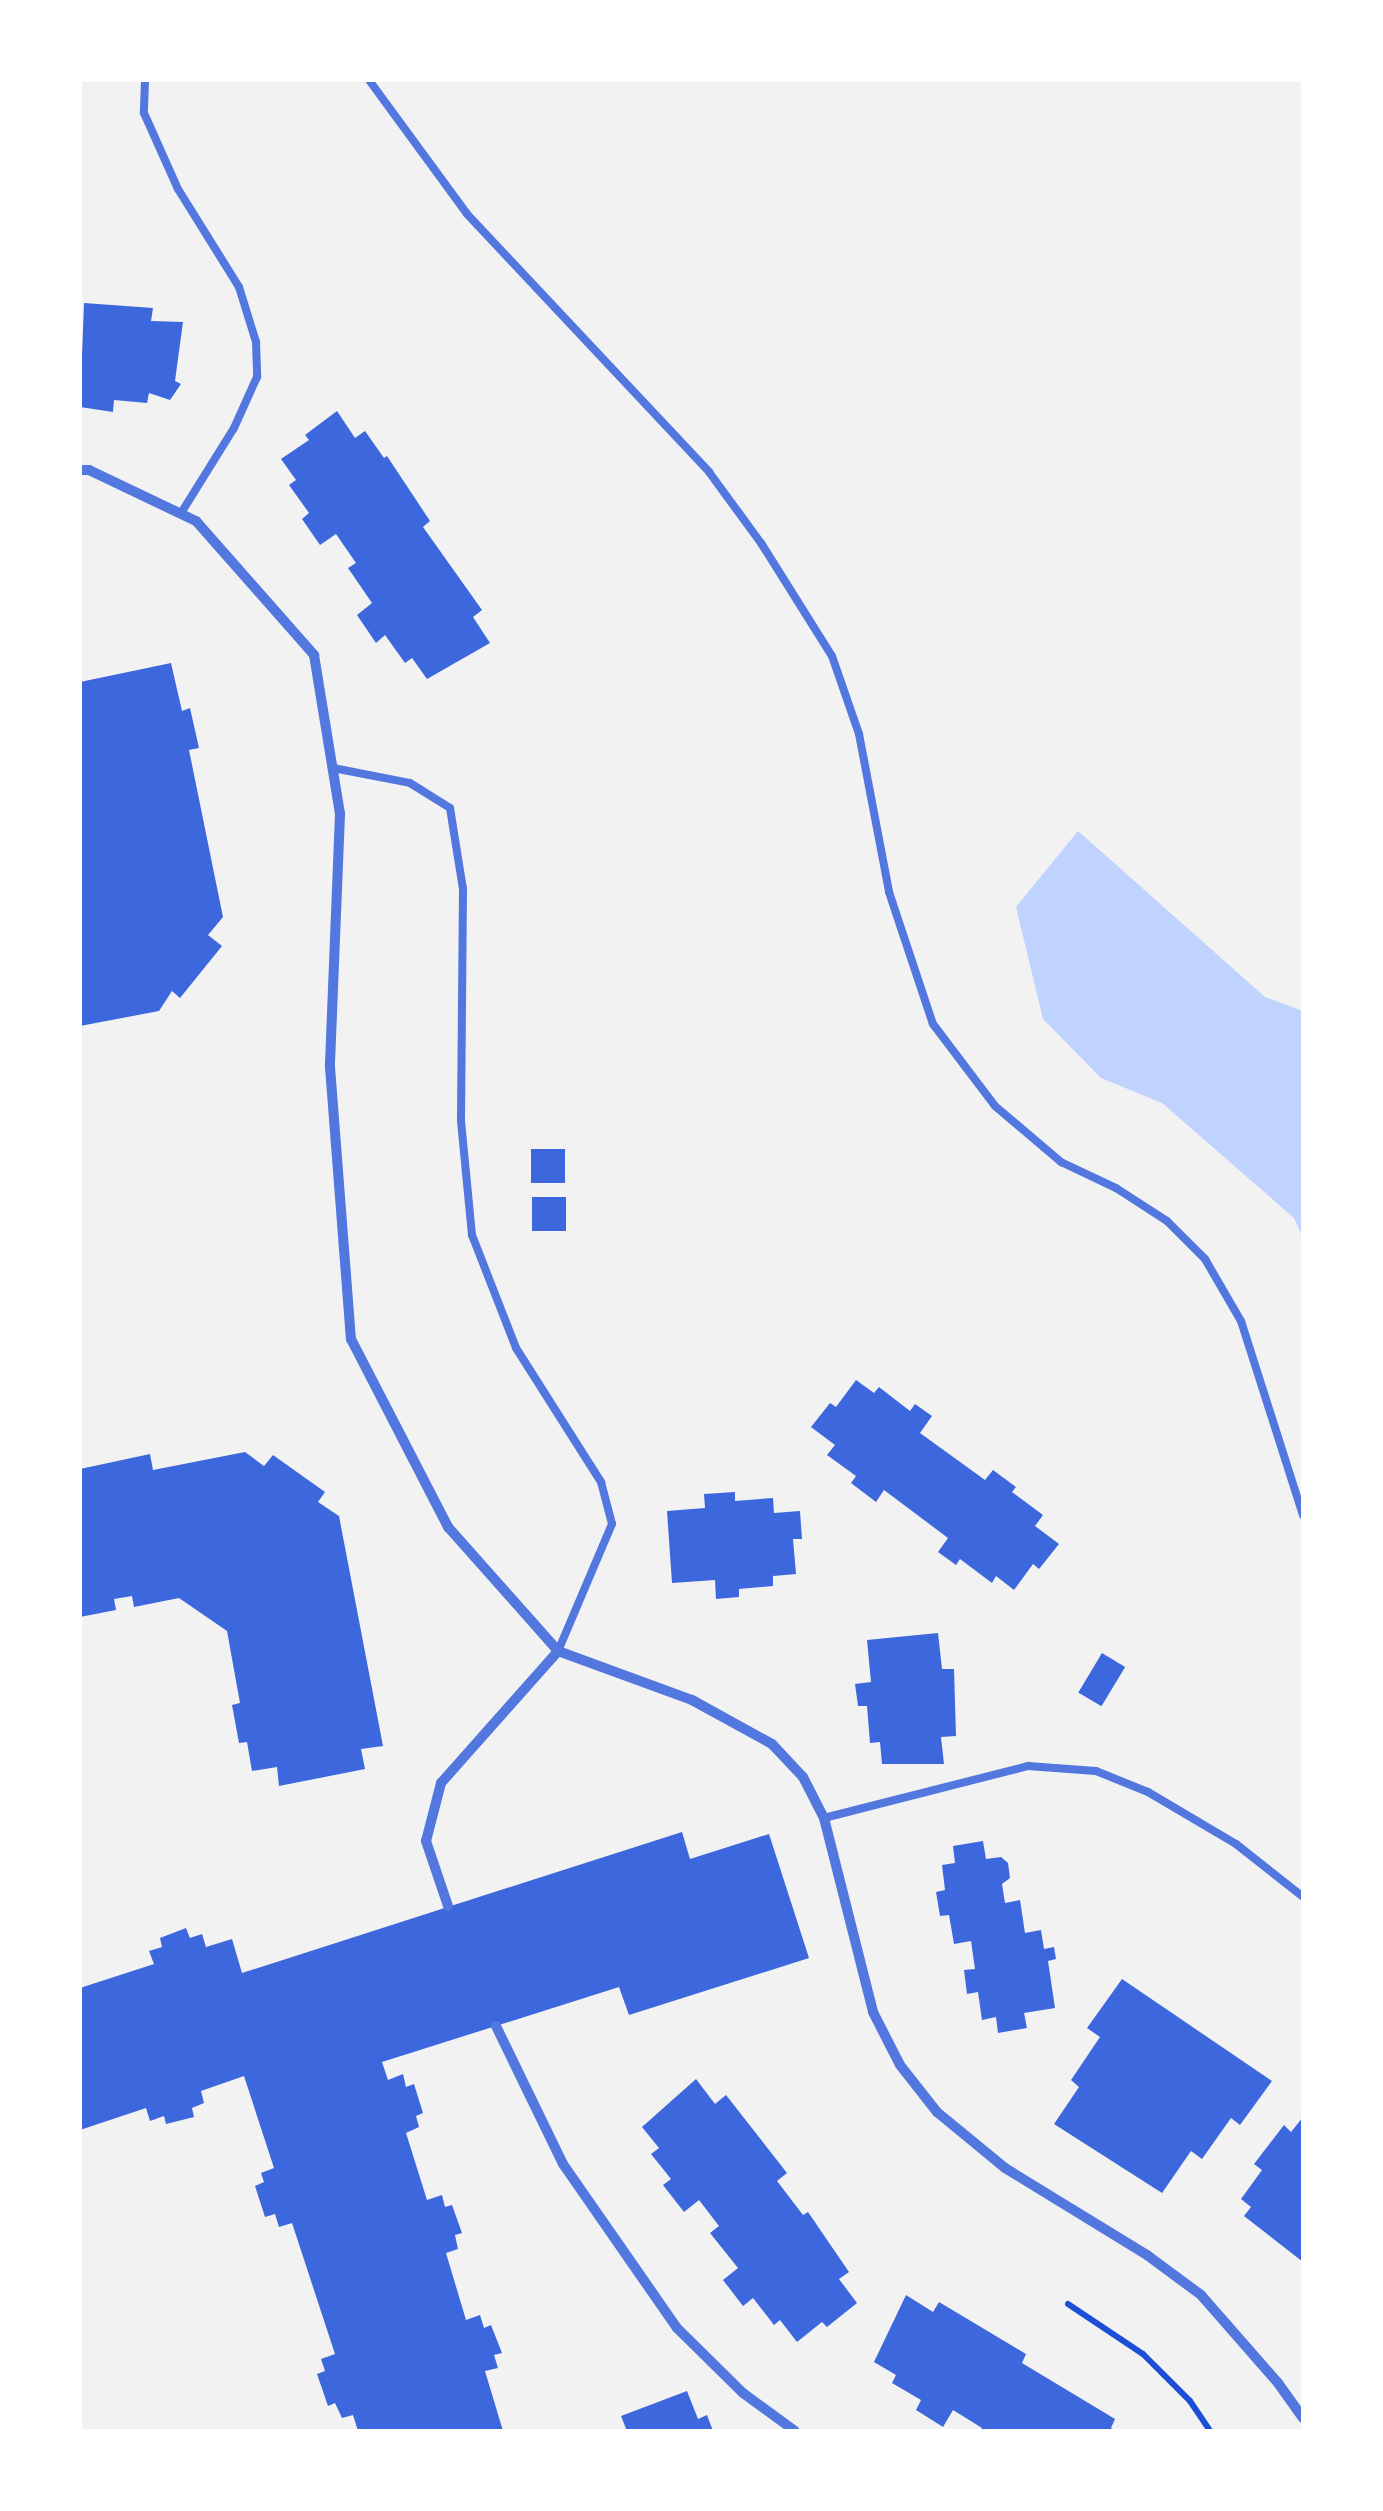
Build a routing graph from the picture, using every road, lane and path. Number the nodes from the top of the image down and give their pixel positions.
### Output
1 (145, 80) edge
2 (368, 80) edge
3 (80, 470) edge
4 (181, 514) junction
5 (333, 768) junction
6 (1303, 1515) edge
7 (558, 1651) junction
8 (824, 1818) junction
9 (1303, 1897) edge
10 (448, 1906) dead end
11 (496, 2026) dead end
12 (1068, 2304) dead end
13 (1303, 2418) edge
14 (795, 2431) edge
15 (1210, 2431) edge

1 - 4 lane
2 - 6 lane
3 - 4 street
4 - 5 street
5 - 7 street
5 - 7 lane
7 - 8 street
7 - 10 street
8 - 9 lane
8 - 13 street
11 - 14 street
12 - 15 path

